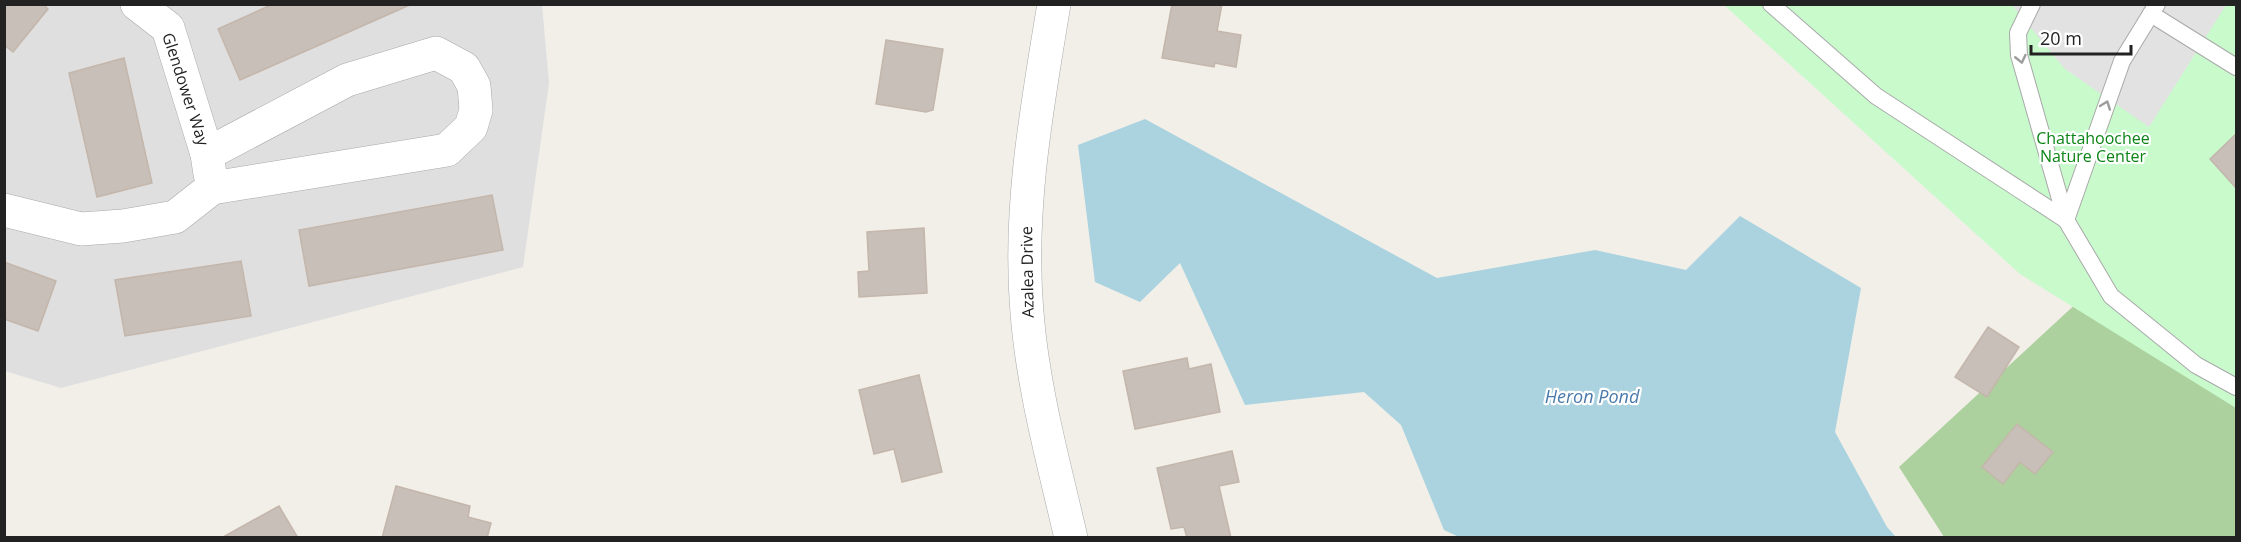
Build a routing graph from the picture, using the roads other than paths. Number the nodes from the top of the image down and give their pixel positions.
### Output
1 (137, 4) edge
2 (1054, 4) edge
3 (1772, 4) edge
4 (2032, 4) edge
5 (2154, 9) edge
6 (2236, 67) edge
7 (207, 154) junction
8 (212, 188) junction
9 (4, 210) edge
10 (2066, 220) junction
11 (2236, 387) edge
12 (1071, 537) edge

1 - 7 street, Glendower Way
2 - 12 street, Azalea Drive
3 - 10 lane
4 -> 10 lane
5 - 6 lane
10 -> 5 lane
7 - 8 street, Glendower Way
7 - 8 street
8 - 9 street
10 - 11 lane

